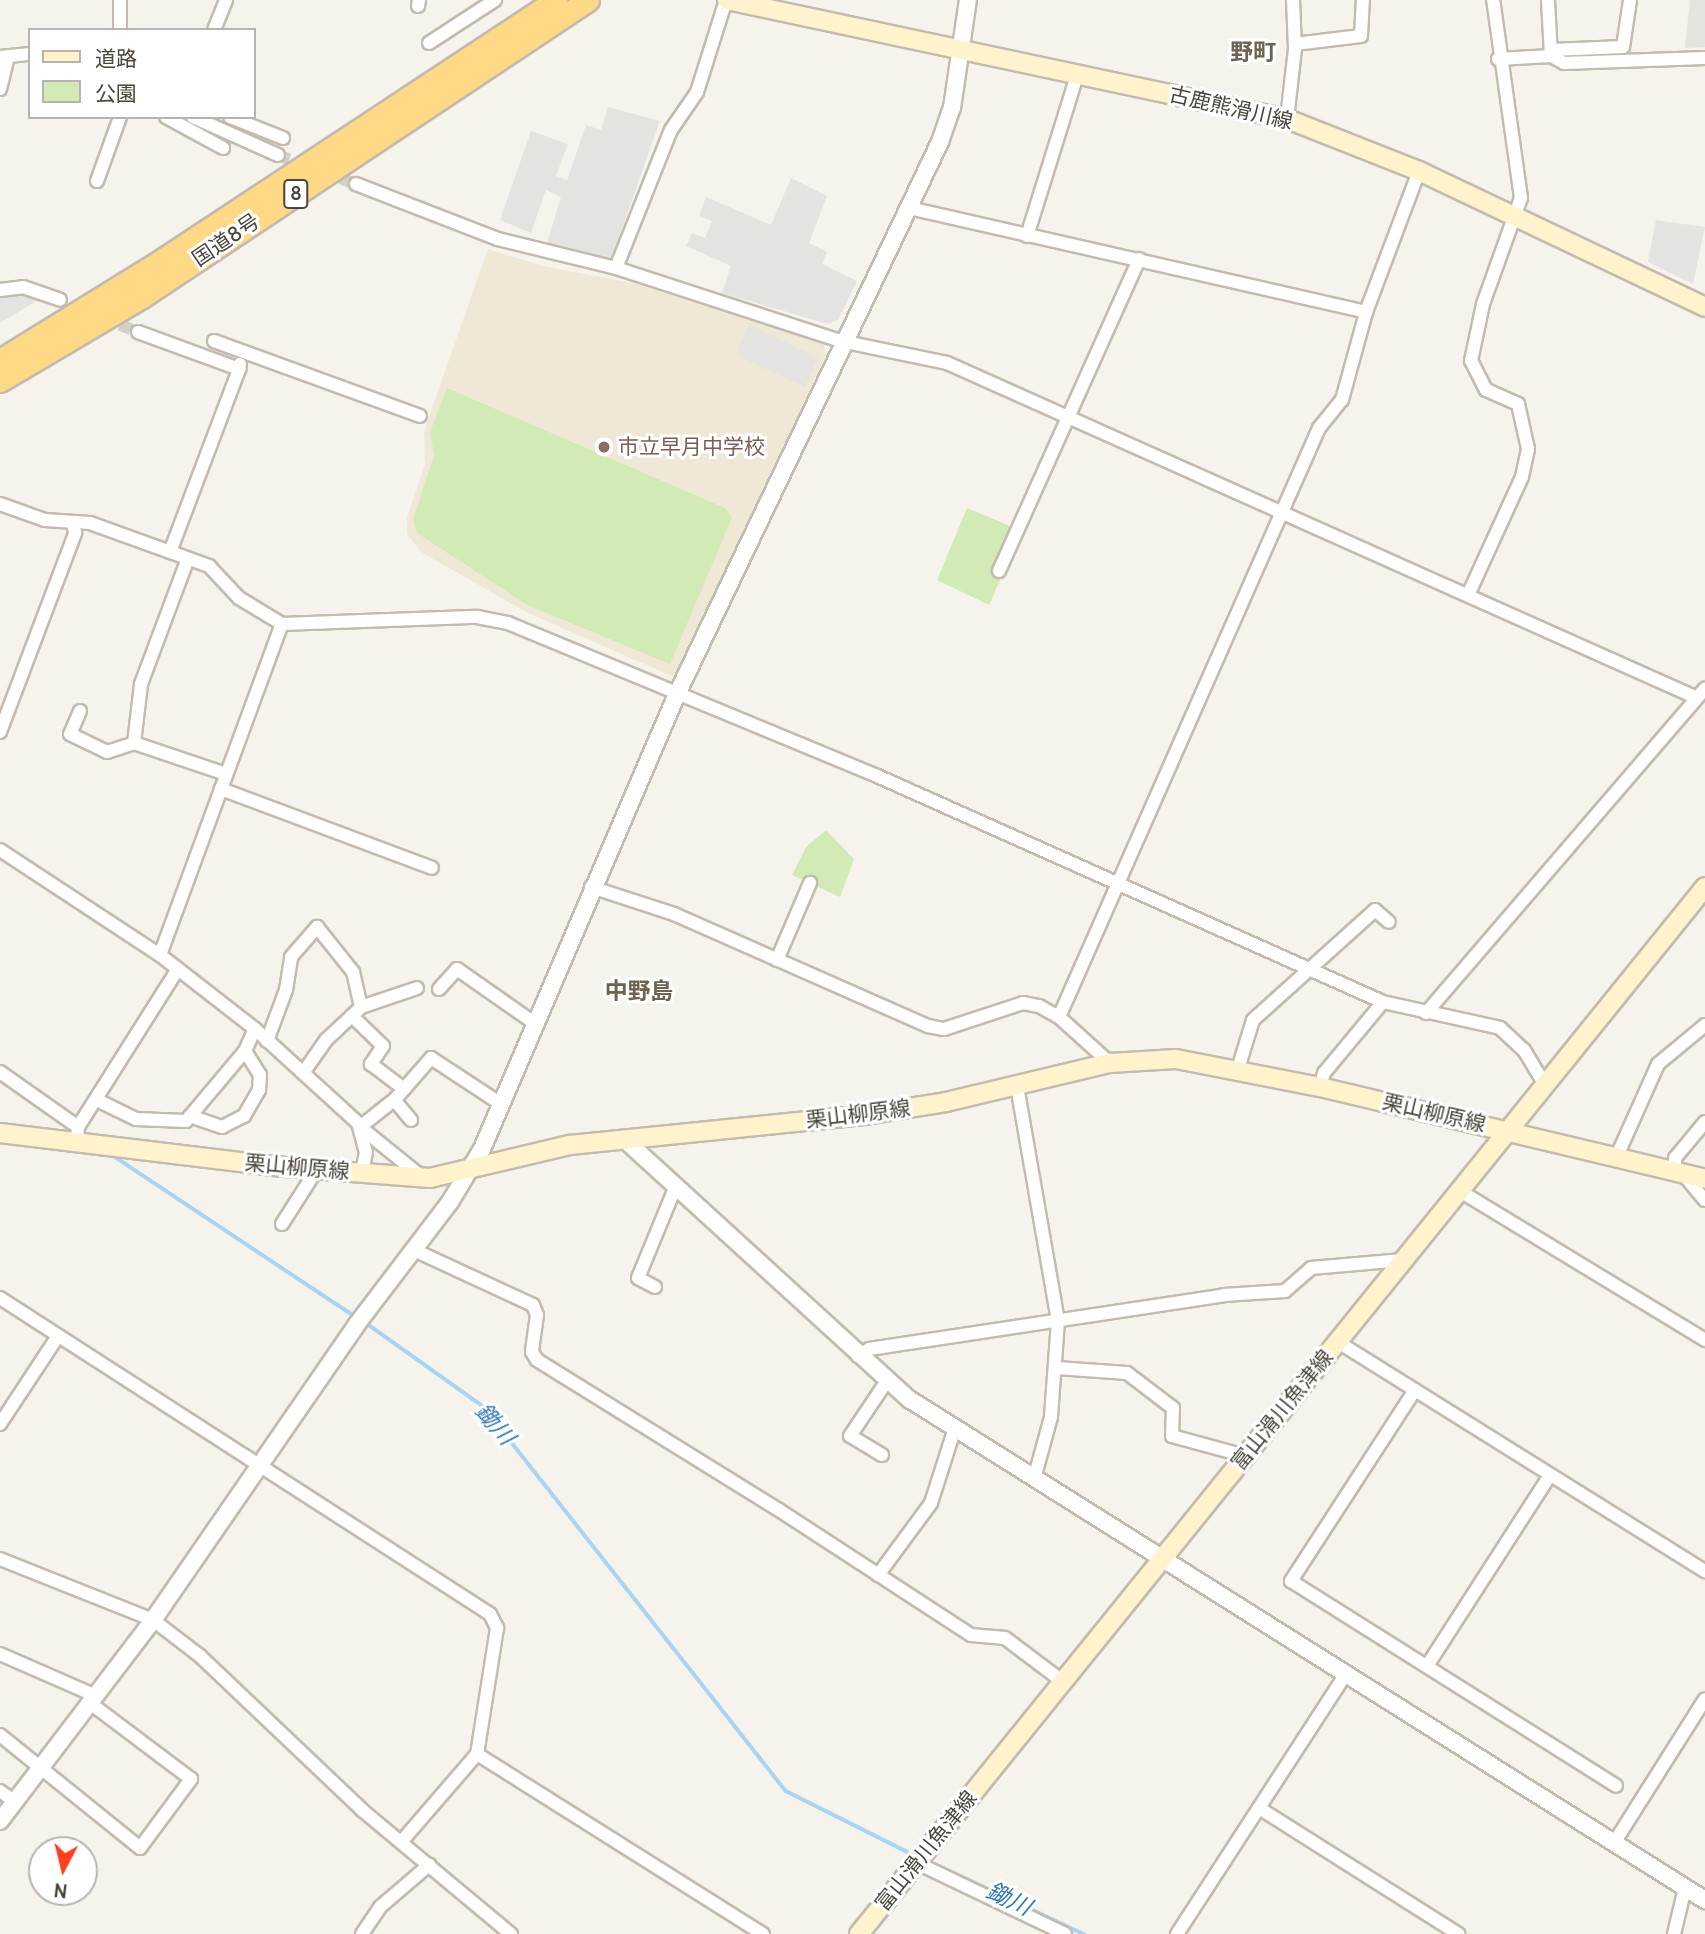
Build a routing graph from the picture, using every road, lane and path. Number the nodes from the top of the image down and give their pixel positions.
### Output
1 (120, 0) edge
2 (226, 0) edge
3 (495, 0) edge
4 (556, 0) edge
5 (587, 0) edge
6 (727, 0) edge
7 (968, 0) edge
8 (1293, 0) edge
9 (1363, 0) edge
10 (1493, 0) edge
11 (1548, 0) edge
12 (1630, 0) edge
13 (120, 28) edge
14 (216, 28) edge
15 (429, 43) dead end
16 (1295, 44) junction
17 (962, 51) junction
18 (1551, 53) junction
19 (28, 54) edge
20 (3, 58) edge
21 (1705, 58) edge
22 (1498, 59) junction
23 (1077, 75) junction
24 (0, 89) edge
25 (119, 119) edge
26 (170, 119) edge
27 (197, 119) edge
28 (235, 119) edge
29 (1287, 119) junction
30 (283, 138) dead end
31 (223, 148) dead end
32 (278, 155) tunnel mouth
33 (1419, 171) junction
34 (97, 181) dead end
35 (356, 184) tunnel mouth
36 (909, 208) junction
37 (1517, 217) junction
38 (1027, 236) junction
39 (1139, 259) junction
40 (616, 268) junction
41 (0, 290) edge
42 (60, 300) dead end
43 (1705, 307) edge
44 (1366, 312) junction
45 (138, 332) tunnel mouth
46 (214, 341) dead end
47 (841, 341) junction
48 (243, 353) junction
49 (0, 360) edge
50 (239, 369) junction
51 (0, 380) edge
52 (1066, 415) junction
53 (420, 416) dead end
54 (0, 504) edge
55 (1281, 511) junction
56 (73, 523) junction
57 (170, 552) junction
58 (188, 558) junction
59 (999, 570) dead end
60 (1468, 595) junction
61 (282, 624) junction
62 (678, 692) junction
63 (1701, 693) edge
64 (5, 701) edge
65 (80, 711) dead end
66 (0, 732) edge
67 (134, 743) junction
68 (226, 774) junction
69 (221, 789) junction
70 (0, 850) edge
71 (432, 868) dead end
72 (1119, 881) junction
73 (810, 883) dead end
74 (591, 887) junction
75 (1705, 887) edge
76 (1389, 922) dead end
77 (160, 955) junction
78 (778, 960) junction
79 (178, 969) junction
80 (1314, 970) junction
81 (417, 988) dead end
82 (439, 989) dead end
83 (1382, 1002) junction
84 (356, 1012) junction
85 (1426, 1013) junction
86 (1059, 1017) junction
87 (534, 1023) junction
88 (1705, 1025) edge
89 (255, 1029) junction
90 (267, 1041) junction
91 (245, 1051) junction
92 (1110, 1063) junction
93 (1238, 1069) junction
94 (0, 1072) edge
95 (303, 1073) junction
96 (1545, 1085) junction
97 (1017, 1086) junction
98 (1320, 1087) junction
99 (404, 1089) junction
100 (97, 1100) junction
101 (394, 1100) junction
102 (501, 1104) junction
103 (190, 1116) junction
104 (411, 1120) dead end
105 (1705, 1122) edge
106 (360, 1127) junction
107 (1510, 1131) junction
108 (0, 1133) edge
109 (78, 1135) junction
110 (624, 1139) junction
111 (1616, 1158) junction
112 (317, 1169) junction
113 (362, 1172) junction
114 (468, 1172) junction
115 (1679, 1174) junction
116 (422, 1178) junction
117 (1705, 1179) edge
118 (676, 1186) junction
119 (1460, 1191) junction
120 (1705, 1200) edge
121 (282, 1224) dead end
122 (414, 1250) junction
123 (1403, 1260) junction
124 (655, 1287) dead end
125 (0, 1298) edge
126 (1058, 1321) junction
127 (58, 1336) junction
128 (1705, 1340) edge
129 (1338, 1342) junction
130 (858, 1356) junction
131 (1057, 1368) junction
132 (887, 1381) junction
133 (1415, 1390) junction
134 (0, 1424) edge
135 (954, 1429) junction
136 (882, 1455) dead end
137 (1245, 1456) junction
138 (260, 1464) junction
139 (1550, 1475) junction
140 (1034, 1479) junction
141 (0, 1559) edge
142 (1160, 1560) junction
143 (1705, 1571) edge
144 (878, 1575) junction
145 (153, 1620) junction
146 (0, 1654) edge
147 (1427, 1667) junction
148 (1346, 1674) junction
149 (1062, 1681) junction
150 (1705, 1699) edge
151 (93, 1700) junction
152 (0, 1735) edge
153 (477, 1754) junction
154 (41, 1766) junction
155 (1616, 1786) dead end
156 (0, 1791) edge
157 (15, 1802) junction
158 (1259, 1808) junction
159 (0, 1821) edge
160 (402, 1841) junction
161 (1614, 1843) junction
162 (917, 1863) junction
163 (429, 1865) junction
164 (1685, 1888) junction
165 (1705, 1900) edge
166 (362, 1934) edge
167 (511, 1934) edge
168 (764, 1934) edge
169 (859, 1934) edge
170 (1065, 1934) edge
171 (1177, 1934) edge
172 (1458, 1934) edge
173 (1674, 1934) edge

1 - 13 street
2 - 14 street
3 - 15 street
4 - 49 highway, 国道8号 / 8
5 - 51 highway, 国道8号 / 8
6 - 17 main road, 古鹿熊滑川線
6 - 40 street
7 - 17 street
8 - 16 street
9 - 16 street
10 - 22 street
11 - 18 street
12 - 18 street
16 - 29 street
17 - 23 main road, 古鹿熊滑川線
17 - 36 street
18 - 21 street
18 - 22 street
19 - 20 street
20 - 24 street
22 - 37 street
23 - 29 main road, 古鹿熊滑川線
23 - 38 street
25 - 34 street
26 - 31 street
27 - 32 street
28 - 30 street
29 - 33 main road, 古鹿熊滑川線
33 - 37 main road, 古鹿熊滑川線
33 - 44 street
35 - 40 street
36 - 38 street
36 - 47 street
37 - 43 main road, 古鹿熊滑川線
37 - 60 street
38 - 39 street
39 - 44 street
39 - 52 street
40 - 47 street
41 - 42 street
44 - 55 street
45 - 50 street
46 - 48 street
47 - 52 street
47 - 62 street
48 - 50 street
48 - 53 street
50 - 57 street
52 - 55 street
52 - 59 street
54 - 56 street
55 - 60 street
55 - 72 street
56 - 57 street
56 - 64 street
57 - 58 street
58 - 61 street
58 - 67 street
60 - 63 street
61 - 62 street
61 - 68 street
62 - 72 street
62 - 74 street
63 - 85 street
64 - 66 street
65 - 67 street
67 - 68 street
68 - 69 street
69 - 71 street
69 - 77 street
70 - 77 street
72 - 80 street
72 - 86 street
73 - 78 street
74 - 78 street
74 - 87 street
75 - 96 main road, 富山滑川魚津線
76 - 80 street
77 - 79 street
78 - 86 street
79 - 89 street
79 - 100 street
80 - 83 street
80 - 93 street
81 - 84 street
82 - 87 street
83 - 85 street
83 - 98 street
84 - 90 street
84 - 95 street
84 - 99 street
85 - 96 street
86 - 92 street
87 - 102 street
88 - 111 street
89 - 90 street
89 - 91 street
90 - 95 street
91 - 103 street
91 - 103 street
92 - 93 main road, 栗山柳原線
92 - 97 main road, 栗山柳原線
93 - 98 main road, 栗山柳原線
94 - 109 street
95 - 106 street
96 - 107 main road, 富山滑川魚津線
97 - 110 main road, 栗山柳原線
97 - 126 street
98 - 107 main road, 栗山柳原線
99 - 101 street
99 - 102 street
100 - 103 street
100 - 109 street
101 - 104 street
101 - 106 street
102 - 114 street
105 - 115 street
106 - 113 street
106 - 116 street
107 - 111 main road, 栗山柳原線
107 - 119 main road, 富山滑川魚津線
108 - 109 main road, 栗山柳原線
109 - 112 main road, 栗山柳原線
110 - 114 main road, 栗山柳原線
110 - 118 street
111 - 115 main road, 栗山柳原線
112 - 113 main road, 栗山柳原線
112 - 121 street
113 - 116 main road, 栗山柳原線
114 - 116 main road, 栗山柳原線
114 - 122 street
115 - 117 main road, 栗山柳原線
115 - 120 street
118 - 124 street
118 - 130 street
119 - 123 main road, 富山滑川魚津線
119 - 128 street
122 - 138 street
122 - 144 street
123 - 126 street
123 - 129 main road, 富山滑川魚津線
125 - 127 street
126 - 130 street
126 - 131 street
127 - 134 street
127 - 138 street
129 - 133 street
129 - 137 main road, 富山滑川魚津線
130 - 132 street
131 - 137 street
131 - 140 street
132 - 135 street
132 - 136 street
133 - 139 street
133 - 147 street
135 - 140 street
135 - 144 street
137 - 142 main road, 富山滑川魚津線
138 - 145 street
138 - 153 street
139 - 143 street
139 - 147 street
140 - 142 street
141 - 145 street
142 - 148 street
142 - 149 main road, 富山滑川魚津線
144 - 149 street
145 - 151 street
145 - 160 street
146 - 151 street
147 - 155 street
148 - 158 street
148 - 161 street
149 - 162 main road, 富山滑川魚津線
150 - 161 street
151 - 154 street
151 - 154 street
152 - 154 street
153 - 160 street
153 - 168 street
154 - 157 street
156 - 157 street
157 - 159 street
158 - 171 street
158 - 172 street
160 - 163 street
161 - 164 street
162 - 169 main road, 富山滑川魚津線
162 - 170 street
163 - 166 street
163 - 167 street
164 - 165 street
164 - 173 street

